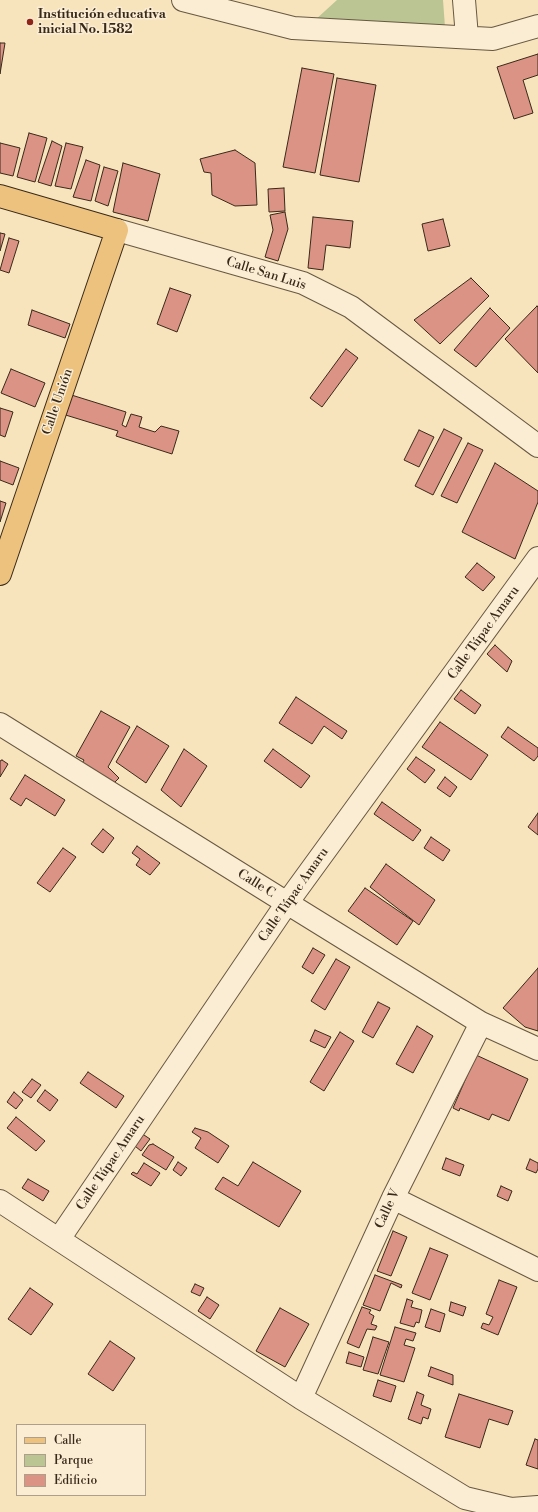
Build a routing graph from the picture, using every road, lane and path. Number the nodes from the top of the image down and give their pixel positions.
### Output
1 (183, 0) edge
2 (464, 0) edge
3 (538, 26) edge
4 (467, 37) junction
5 (0, 196) edge
6 (117, 230) junction
7 (538, 446) edge
8 (538, 558) edge
9 (0, 574) edge
10 (0, 724) edge
11 (287, 903) junction
12 (481, 1022) junction
13 (538, 1049) edge
14 (393, 1198) junction
15 (0, 1201) edge
16 (59, 1239) junction
17 (538, 1270) edge
18 (301, 1398) junction
19 (538, 1507) edge

1 - 4 street
2 - 4 street
3 - 4 street
5 - 6 main road, Calle San Luis
6 - 7 street, Calle San Luis
6 - 9 main road, Calle Unión
8 - 11 street, Calle Túpac Amaru
10 - 11 street, Calle C
11 - 12 street, Calle C
11 - 16 street, Calle Túpac Amaru
12 - 13 street, Calle C
12 - 14 street, Calle V
14 - 17 street
14 - 18 street, Calle V
15 - 16 street
16 - 18 street
18 - 19 street

